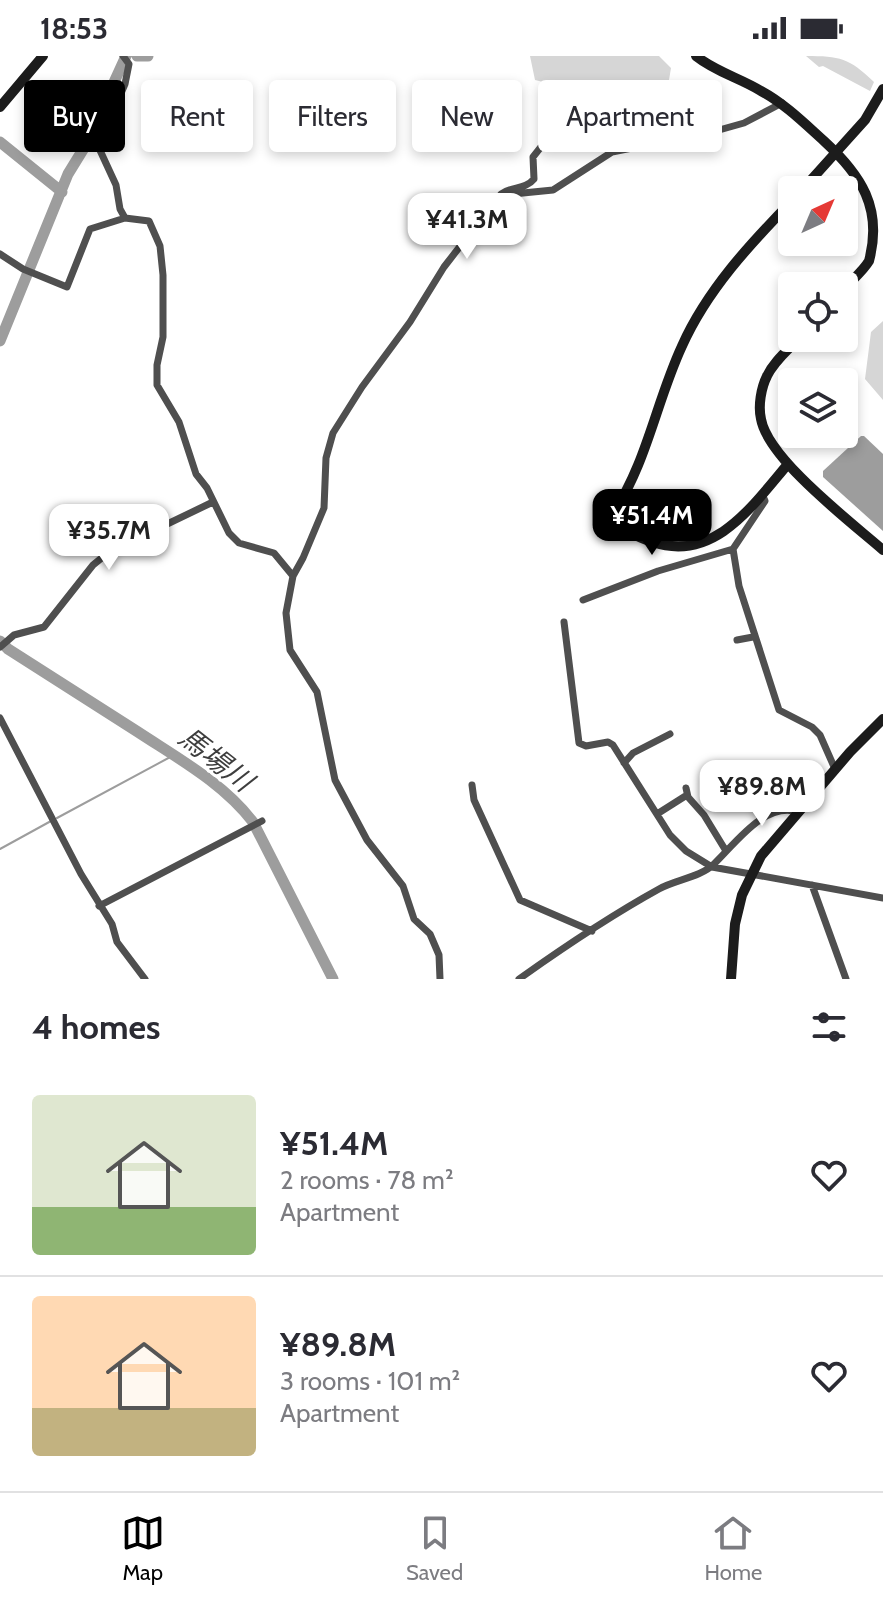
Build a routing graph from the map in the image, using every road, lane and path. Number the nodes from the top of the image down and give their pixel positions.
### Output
1 (43, 56) edge
2 (123, 56) edge
3 (696, 56) edge
4 (883, 89) edge
5 (782, 103) junction
6 (0, 107) edge
7 (538, 151) edge
8 (837, 153) junction
9 (815, 176) edge
10 (503, 198) junction
11 (778, 217) edge
12 (125, 218) junction
13 (0, 254) edge
14 (858, 274) edge
15 (786, 352) edge
16 (788, 464) junction
17 (762, 494) junction
18 (213, 502) junction
19 (733, 549) junction
20 (883, 550) edge
21 (293, 576) junction
22 (583, 600) dead end
23 (564, 622) dead end
24 (753, 637) junction
25 (737, 640) dead end
26 (0, 647) edge
27 (0, 718) edge
28 (883, 719) edge
29 (670, 734) dead end
30 (624, 763) junction
31 (835, 769) junction
32 (472, 785) dead end
33 (798, 812) junction
34 (657, 814) junction
35 (262, 821) dead end
36 (726, 851) junction
37 (712, 867) junction
38 (750, 875) junction
39 (812, 885) junction
40 (883, 898) edge
41 (99, 906) junction
42 (592, 931) junction
43 (145, 979) edge
44 (440, 979) edge
45 (519, 979) edge
46 (731, 979) edge
47 (846, 979) edge

1 - 6 street
2 - 12 street
3 - 5 street
4 - 8 street
5 - 8 street
5 - 10 street
7 - 10 street
8 - 9 street
8 - 14 street
10 - 21 street
11 - 17 street
12 - 13 street
12 - 18 street
15 - 16 street
16 - 17 street
16 - 20 street
17 - 19 street
18 - 21 street
18 - 26 street
19 - 22 street
19 - 24 street
21 - 44 street
23 - 30 street
24 - 25 street
24 - 31 street
27 - 41 street
28 - 31 street
29 - 30 street
30 - 34 street
31 - 33 street
32 - 42 street
33 - 36 street
33 - 38 street
34 - 36 street
34 - 37 street
35 - 41 street
36 - 37 street
37 - 38 street
37 - 42 street
38 - 39 street
38 - 46 street
39 - 40 street
39 - 47 street
41 - 43 street
42 - 45 street

